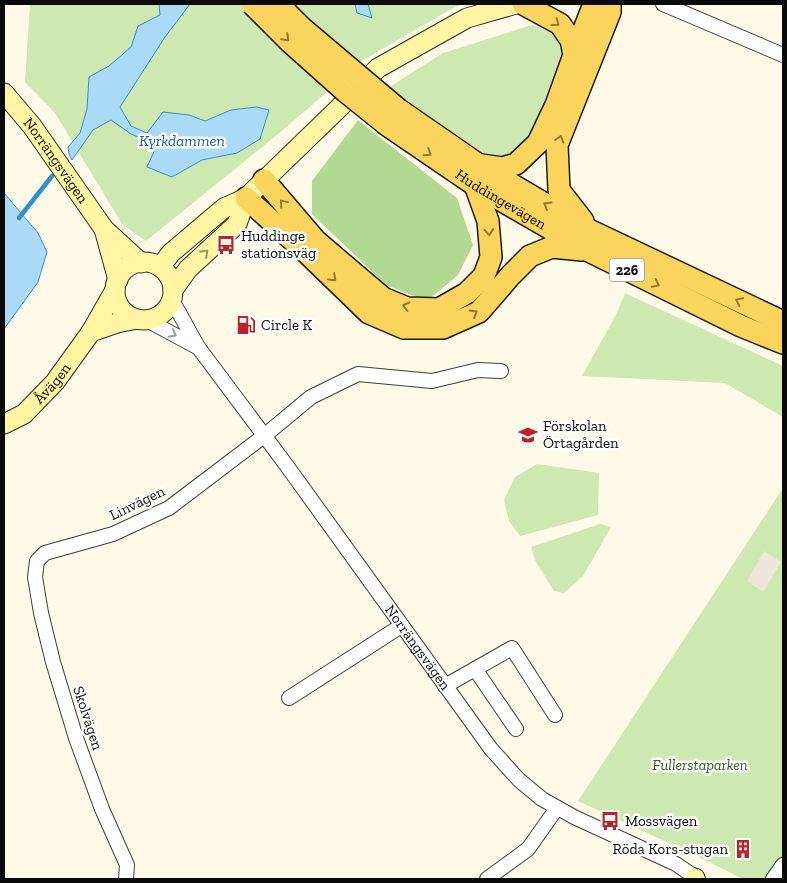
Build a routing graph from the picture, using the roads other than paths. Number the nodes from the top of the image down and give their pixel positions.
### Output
1 (252, 4) edge
2 (278, 4) edge
3 (516, 4) edge
4 (523, 4) edge
5 (594, 4) edge
6 (610, 4) edge
7 (663, 4) edge
8 (574, 55) junction
9 (783, 55) edge
10 (4, 93) edge
11 (393, 117) junction
12 (479, 165) junction
13 (264, 180) junction
14 (476, 186) junction
15 (246, 198) junction
16 (104, 229) junction
17 (589, 230) junction
18 (589, 251) junction
19 (141, 263) junction
20 (160, 267) junction
21 (116, 285) junction
22 (172, 295) junction
23 (142, 320) junction
24 (783, 322) edge
25 (91, 332) junction
26 (783, 343) edge
27 (198, 348) junction
28 (501, 371) dead end
29 (4, 424) edge
30 (264, 436) junction
31 (37, 561) joint
32 (402, 626) junction
33 (475, 669) junction
34 (445, 686) junction
35 (289, 698) dead end
36 (555, 715) dead end
37 (516, 729) dead end
38 (557, 808) junction
39 (783, 865) edge
40 (126, 879) edge
41 (486, 879) edge
42 (696, 879) edge
43 (773, 879) edge

1 -> 11 main road, Huddingevägen / 226, bridge
2 - 11 main road, Huddingevägen / 226, bridge
3 - 13 street
4 -> 8 main road
5 - 8 main road
17 -> 6 main road
7 - 9 street
8 - 12 main road
10 - 16 street, Norrängsvägen
11 - 12 main road, Huddingevägen / 226
11 -> 14 main road, Huddingevägen / 226
17 -> 12 main road, Huddingevägen / 226
14 -> 13 main road
13 - 15 street
14 - 18 main road, Huddingevägen / 226
15 -> 18 main road
15 - 20 street
22 -> 15 street
16 - 19 street, Norrängsvägen
16 - 21 street, Norrängsvägen
24 -> 17 main road, Huddingevägen / 226
18 -> 26 main road, Huddingevägen / 226
19 - 20 street
19 - 21 street
20 - 22 street
21 - 23 street
21 - 25 street, Åvägen
22 - 23 street
22 - 27 street, Norrängsvägen
23 - 25 street
23 -> 27 street, Norrängsvägen
25 - 29 street, Åvägen
27 - 30 street, Norrängsvägen
28 - 30 street, Linvägen
30 - 31 street, Linvägen
30 - 32 street, Norrängsvägen
31 - 40 street, Skolvägen
32 - 34 street, Norrängsvägen
32 - 35 street
33 - 34 street
33 - 36 street
33 - 37 street
34 - 38 street, Norrängsvägen
38 - 41 street
38 - 42 street, Norrängsvägen
39 - 43 street

